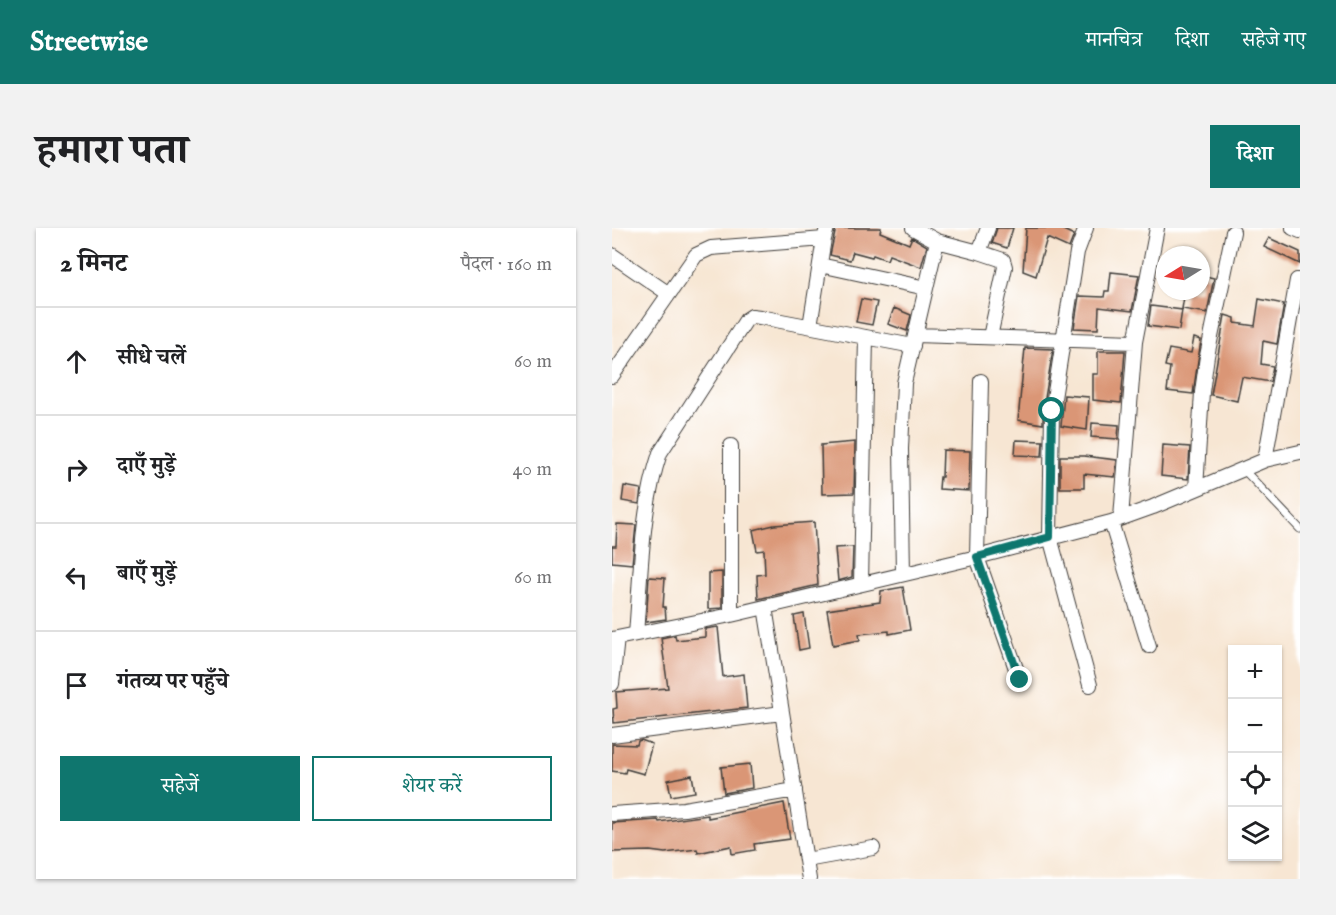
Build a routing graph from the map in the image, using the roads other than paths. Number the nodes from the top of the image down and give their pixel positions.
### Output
1 (913, 228) edge
2 (988, 228) edge
3 (1086, 228) edge
4 (1157, 228) edge
5 (1293, 228) edge
6 (1300, 231) edge
7 (1233, 232) dead end
8 (826, 234) edge
9 (937, 241) junction
10 (979, 252) junction
11 (612, 255) edge
12 (820, 265) junction
13 (1297, 280) dead end
14 (926, 288) junction
15 (669, 294) junction
16 (810, 326) junction
17 (866, 337) junction
18 (990, 337) junction
19 (914, 340) junction
20 (1063, 340) junction
21 (1135, 342) junction
22 (612, 376) edge
23 (981, 381) dead end
24 (731, 446) dead end
25 (1300, 452) edge
26 (1265, 460) junction
27 (1243, 469) junction
28 (1196, 489) junction
29 (1117, 520) junction
30 (1300, 529) edge
31 (1050, 537) junction
32 (977, 557) junction
33 (903, 574) junction
34 (861, 584) junction
35 (765, 607) junction
36 (731, 615) junction
37 (636, 634) junction
38 (614, 638) edge
39 (1149, 645) dead end
40 (1020, 680) dead end
41 (612, 684) edge
42 (1090, 685) dead end
43 (782, 713) junction
44 (612, 735) edge
45 (795, 790) junction
46 (612, 814) edge
47 (873, 848) dead end
48 (806, 860) junction
49 (809, 879) edge

1 - 9 street
2 - 10 street
3 - 20 street
4 - 21 street
5 - 6 street
7 - 28 street
8 - 12 street
8 - 15 street
9 - 10 street
9 - 14 street
10 - 18 street
11 - 15 street
12 - 14 street
12 - 16 street
13 - 26 street
14 - 19 street
15 - 22 street
16 - 17 street
16 - 37 street
17 - 19 street
17 - 34 street
18 - 19 street
18 - 20 street
19 - 33 street
20 - 21 street
20 - 31 street
21 - 29 street
23 - 32 street
24 - 36 street
25 - 26 street
26 - 27 street
27 - 28 street
27 - 30 lane
28 - 29 street
29 - 31 street
29 - 39 street
31 - 32 street
31 - 42 street
32 - 33 street
32 - 40 street
33 - 34 street
34 - 35 street
35 - 36 street
35 - 43 street
36 - 37 street
37 - 38 street
38 - 41 street
43 - 44 street
43 - 45 street
45 - 46 street
45 - 48 street
47 - 48 street
48 - 49 street

